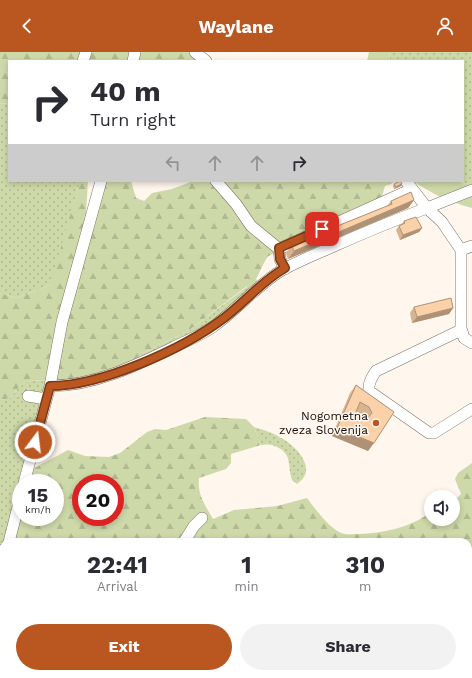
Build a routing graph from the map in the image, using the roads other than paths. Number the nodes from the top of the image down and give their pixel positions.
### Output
1 (195, 52) edge
2 (205, 60) edge
3 (101, 182) edge
4 (217, 182) edge
5 (409, 185) edge
6 (472, 190) edge
7 (428, 208) junction
8 (472, 246) edge
9 (279, 248) junction
10 (461, 250) junction
11 (285, 268) junction
12 (461, 330) junction
13 (472, 343) edge
14 (50, 386) junction
15 (28, 396) dead end
16 (46, 399) junction
17 (472, 409) edge
18 (26, 474) edge
19 (202, 518) dead end
20 (13, 526) edge
21 (10, 538) edge
22 (186, 538) edge

1 - 2 lane
3 - 14 lane
4 - 9 lane
5 - 7 lane
5 - 9 lane
6 - 7 lane
7 - 10 lane
7 - 11 lane
8 - 10 lane
9 - 11 lane
10 - 12 lane
11 - 14 lane
12 - 13 lane
12 - 17 lane
14 - 16 lane
15 - 16 lane
16 - 18 lane
19 - 22 lane
20 - 21 lane

